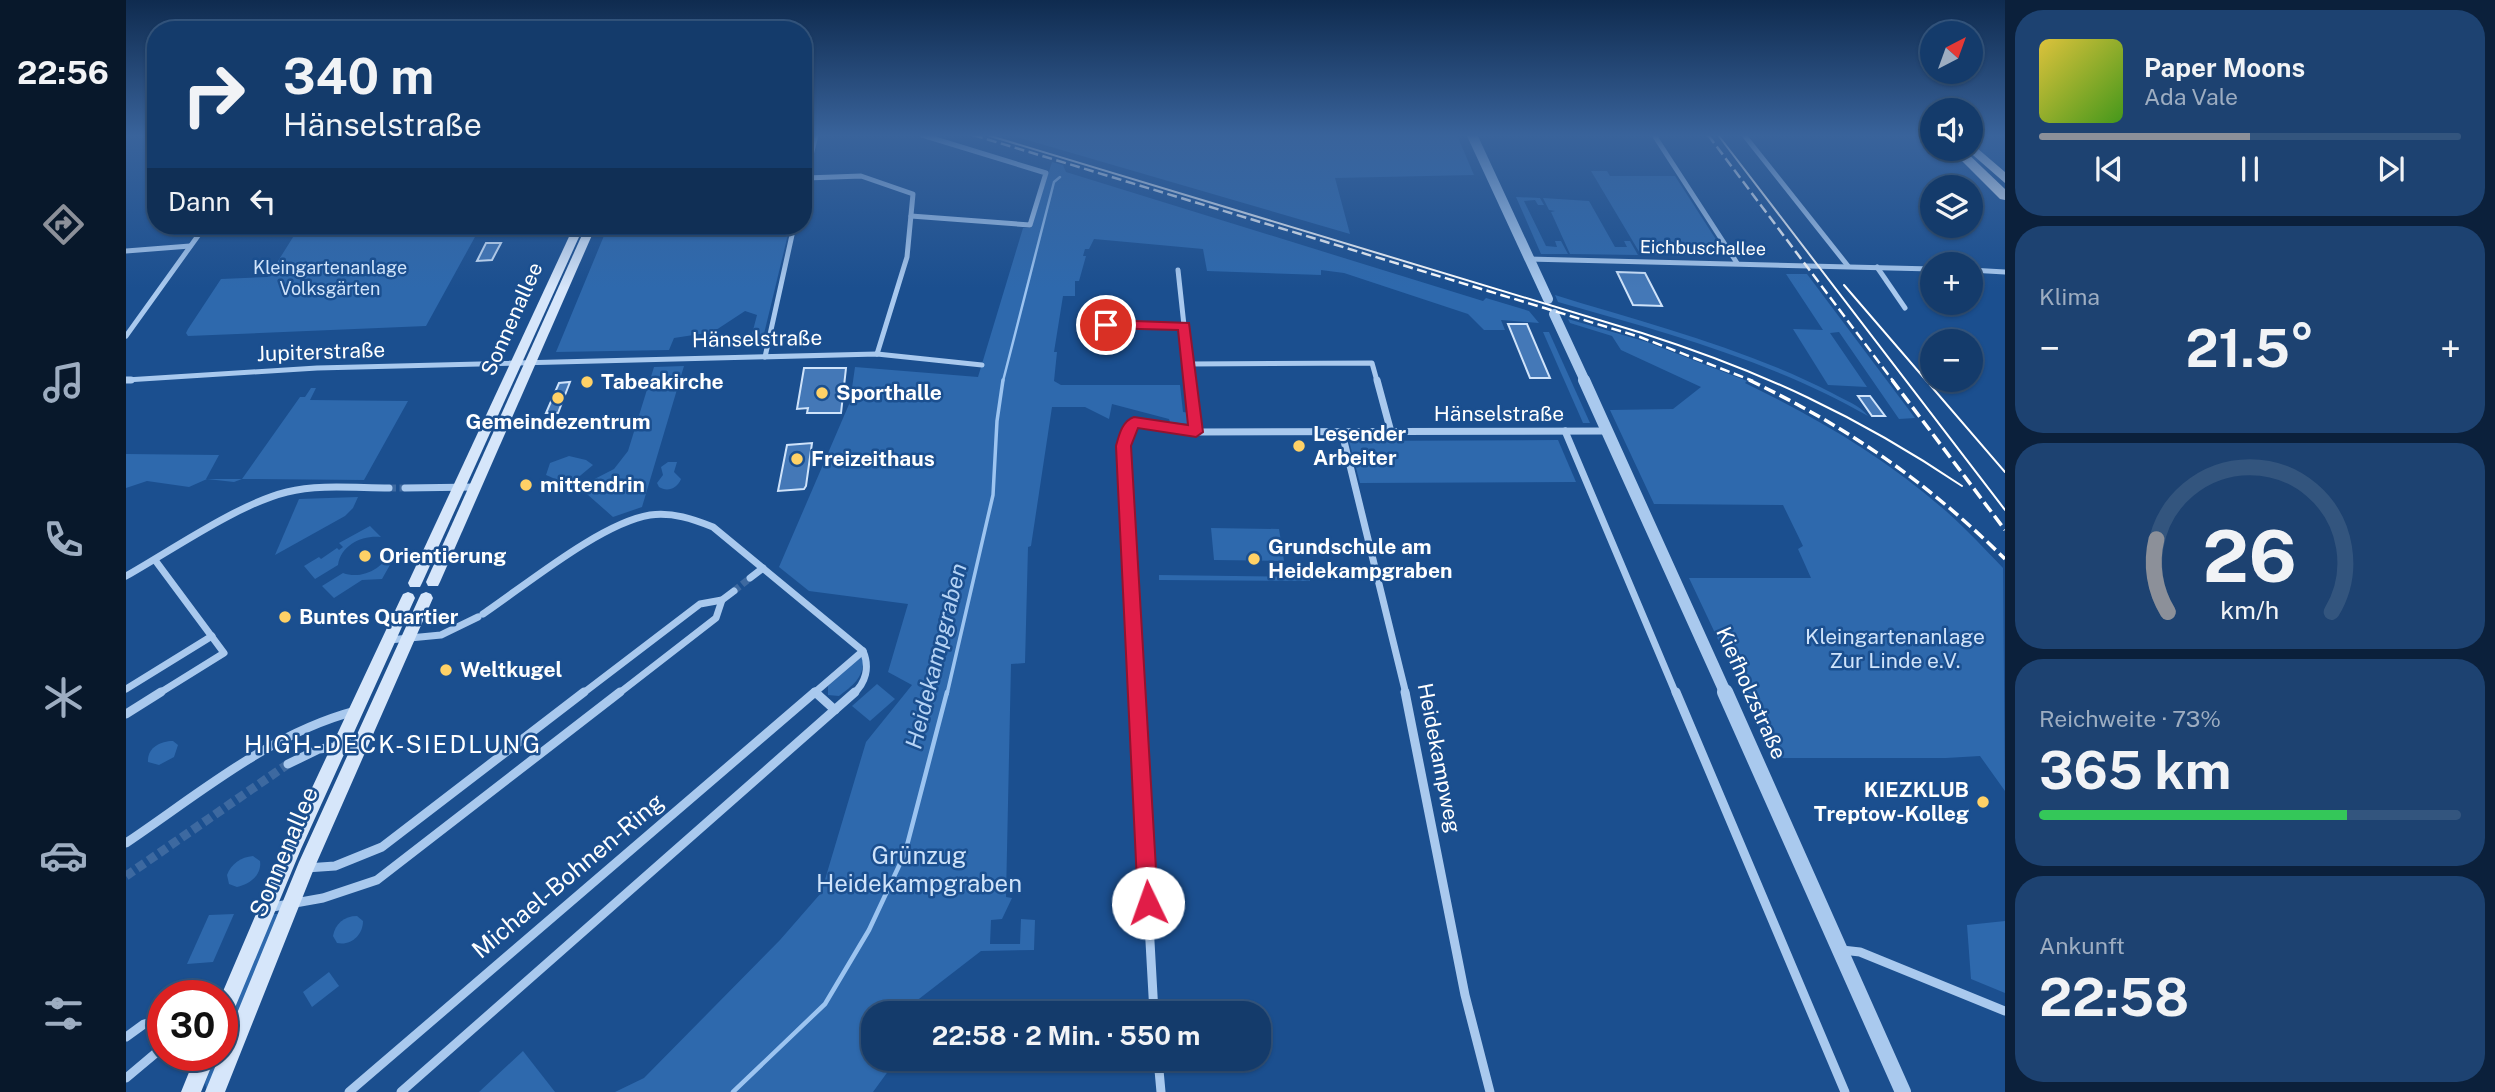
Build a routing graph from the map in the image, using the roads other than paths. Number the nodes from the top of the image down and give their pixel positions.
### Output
1 (894, 186) edge
2 (1042, 186) edge
3 (1495, 186) edge
4 (1687, 186) edge
5 (1784, 186) edge
6 (911, 216) junction
7 (198, 235) edge
8 (575, 235) edge
9 (587, 235) edge
10 (792, 235) edge
11 (190, 246) junction
12 (126, 251) edge
13 (1528, 259) junction
14 (1737, 263) junction
15 (1848, 266) junction
16 (1877, 267) junction
17 (1920, 269) edge
18 (1178, 271) dead end
19 (1983, 271) edge
20 (2005, 272) edge
21 (1548, 299) dead end
22 (1905, 308) dead end
23 (1554, 314) dead end
24 (1106, 325) dead end
25 (1185, 326) junction
26 (126, 336) edge
27 (877, 354) junction
28 (765, 357) junction
29 (532, 361) junction
30 (518, 362) junction
31 (1189, 364) junction
32 (982, 365) dead end
33 (126, 380) edge
34 (1565, 431) junction
35 (1607, 431) junction
36 (1196, 432) junction
37 (1391, 432) junction
38 (1342, 433) junction
39 (459, 487) junction
40 (476, 487) junction
41 (389, 488) tunnel mouth
42 (405, 488) tunnel mouth
43 (155, 560) junction
44 (763, 568) junction
45 (126, 576) edge
46 (750, 578) tunnel mouth
47 (433, 582) dead end
48 (415, 583) dead end
49 (734, 591) tunnel mouth
50 (408, 598) dead end
51 (426, 598) dead end
52 (722, 600) junction
53 (212, 636) junction
54 (388, 640) junction
55 (407, 640) junction
56 (863, 650) junction
57 (126, 689) edge
58 (815, 692) junction
59 (835, 710) junction
60 (356, 711) junction
61 (126, 714) edge
62 (340, 744) junction
63 (360, 744) junction
64 (288, 764) tunnel mouth
65 (126, 843) edge
66 (305, 868) junction
67 (289, 907) junction
68 (266, 908) junction
69 (1842, 950) junction
70 (236, 980) edge
71 (1153, 1001) edge
72 (2005, 1011) edge
73 (147, 1023) edge
74 (126, 1037) edge
75 (147, 1062) edge
76 (200, 1071) edge
77 (1159, 1071) edge
78 (126, 1078) edge
79 (191, 1092) edge
80 (215, 1092) edge
81 (349, 1092) edge
82 (401, 1092) edge
83 (1161, 1092) edge
84 (1490, 1092) edge
85 (1845, 1092) edge
86 (1903, 1092) edge

1 - 6 street
2 - 6 street
3 - 13 street
4 - 14 street
5 - 15 street
6 - 27 street
7 - 11 street
8 - 30 main road, Sonnenallee
9 - 29 main road, Sonnenallee
10 - 28 street
11 - 12 street
11 - 26 street
13 - 14 street, Eichbuschallee
13 - 21 street
14 - 15 street, Eichbuschallee
15 - 16 street, Eichbuschallee
16 - 17 street, Eichbuschallee
16 - 22 street
18 - 25 street
19 - 20 street
23 - 35 street, Kiefholzstraße
24 - 25 street
25 - 31 street
27 - 28 street, Hänselstraße
27 - 32 street, Hänselstraße
28 - 29 street, Hänselstraße
29 - 30 street, Hänselstraße
29 - 40 main road, Sonnenallee
30 - 33 street, Jupiterstraße
30 - 39 main road, Sonnenallee
31 - 36 street
31 - 37 street
34 - 35 street, Hänselstraße
34 - 37 street, Hänselstraße
34 - 85 street
35 - 69 street, Kiefholzstraße
36 - 38 street, Hänselstraße
36 - 71 street, Hänselstraße
37 - 38 street, Hänselstraße
38 - 84 street, Heidekampweg
39 - 40 street
39 - 42 street
39 - 48 main road, Sonnenallee
40 - 47 main road, Sonnenallee
41 - 43 street
43 - 45 street
43 - 53 street
44 - 46 street
44 - 55 street
44 - 56 street
49 - 52 street
50 - 54 main road, Sonnenallee
51 - 55 main road, Sonnenallee
52 - 66 street
52 - 67 street
53 - 57 street
53 - 61 street
54 - 55 street
54 - 60 main road, Sonnenallee
55 - 63 main road, Sonnenallee
56 - 58 street, Michael-Bohnen-Ring
56 - 59 street
58 - 59 street
58 - 81 street, Michael-Bohnen-Ring
59 - 82 street
60 - 62 main road, Sonnenallee
60 - 65 street
62 - 63 street
62 - 64 street
62 - 68 main road, Sonnenallee
63 - 66 main road, Sonnenallee
66 - 67 main road, Sonnenallee
67 - 68 street
67 - 80 main road, Sonnenallee
68 - 70 main road, Sonnenallee
69 - 72 street
69 - 86 street, Kiefholzstraße
73 - 74 street
75 - 78 street
76 - 79 main road
77 - 83 street

